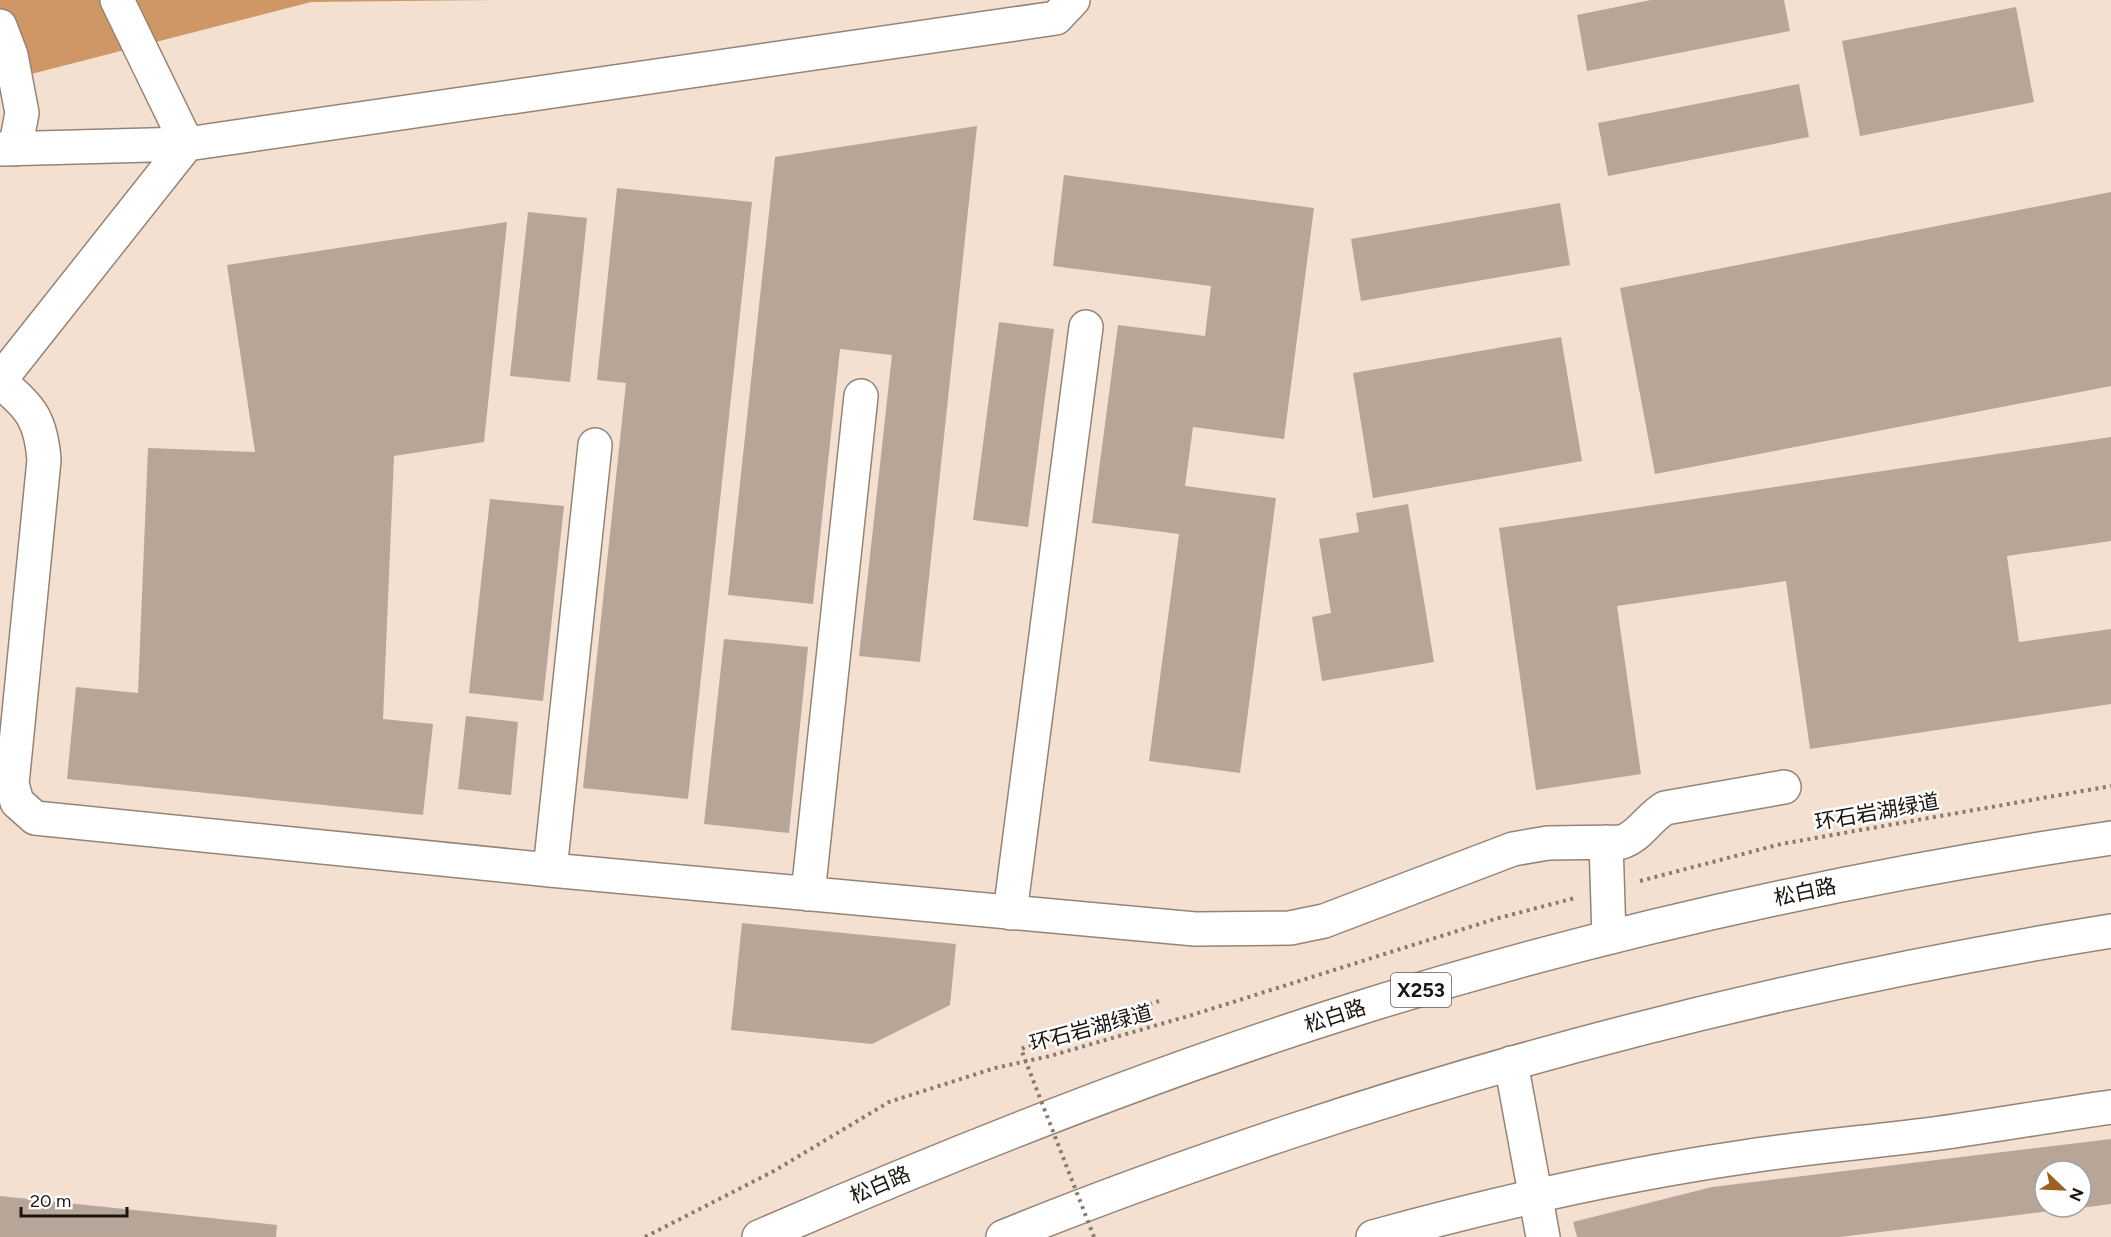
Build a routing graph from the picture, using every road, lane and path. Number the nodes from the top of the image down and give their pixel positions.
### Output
1 (117, 0) edge
2 (1073, 0) edge
3 (0, 26) edge
4 (187, 144) junction
5 (7, 149) edge
6 (1086, 327) dead end
7 (0, 381) edge
8 (861, 396) dead end
9 (595, 445) dead end
10 (2111, 786) edge
11 (1784, 787) dead end
12 (2111, 838) edge
13 (1605, 842) junction
14 (550, 870) junction
15 (1651, 878) dead end
16 (808, 894) junction
17 (1568, 900) dead end
18 (1010, 913) junction
19 (2111, 931) edge
20 (1609, 937) junction
21 (1159, 1001) dead end
22 (1511, 1063) junction
23 (2111, 1107) edge
24 (1536, 1196) junction
25 (645, 1237) edge
26 (759, 1237) edge
27 (1003, 1237) edge
28 (1094, 1237) edge
29 (1373, 1237) edge
30 (1543, 1237) edge

1 - 4 main road
2 - 4 main road
3 - 5 main road
4 - 5 main road
4 - 7 main road
6 - 18 main road
7 - 14 main road
8 - 16 main road
9 - 14 main road
10 - 15 path, 环石岩湖绿道
11 - 13 main road
12 - 20 main road, 松白路 / X253
13 - 18 main road
13 - 20 main road
14 - 16 main road
16 - 18 main road
17 - 25 path, 环石岩湖绿道
19 - 22 main road
20 - 26 main road, 松白路 / X253
21 - 28 path, bridge
22 - 24 main road
22 - 27 main road
23 - 24 main road
24 - 29 main road
24 - 30 main road

